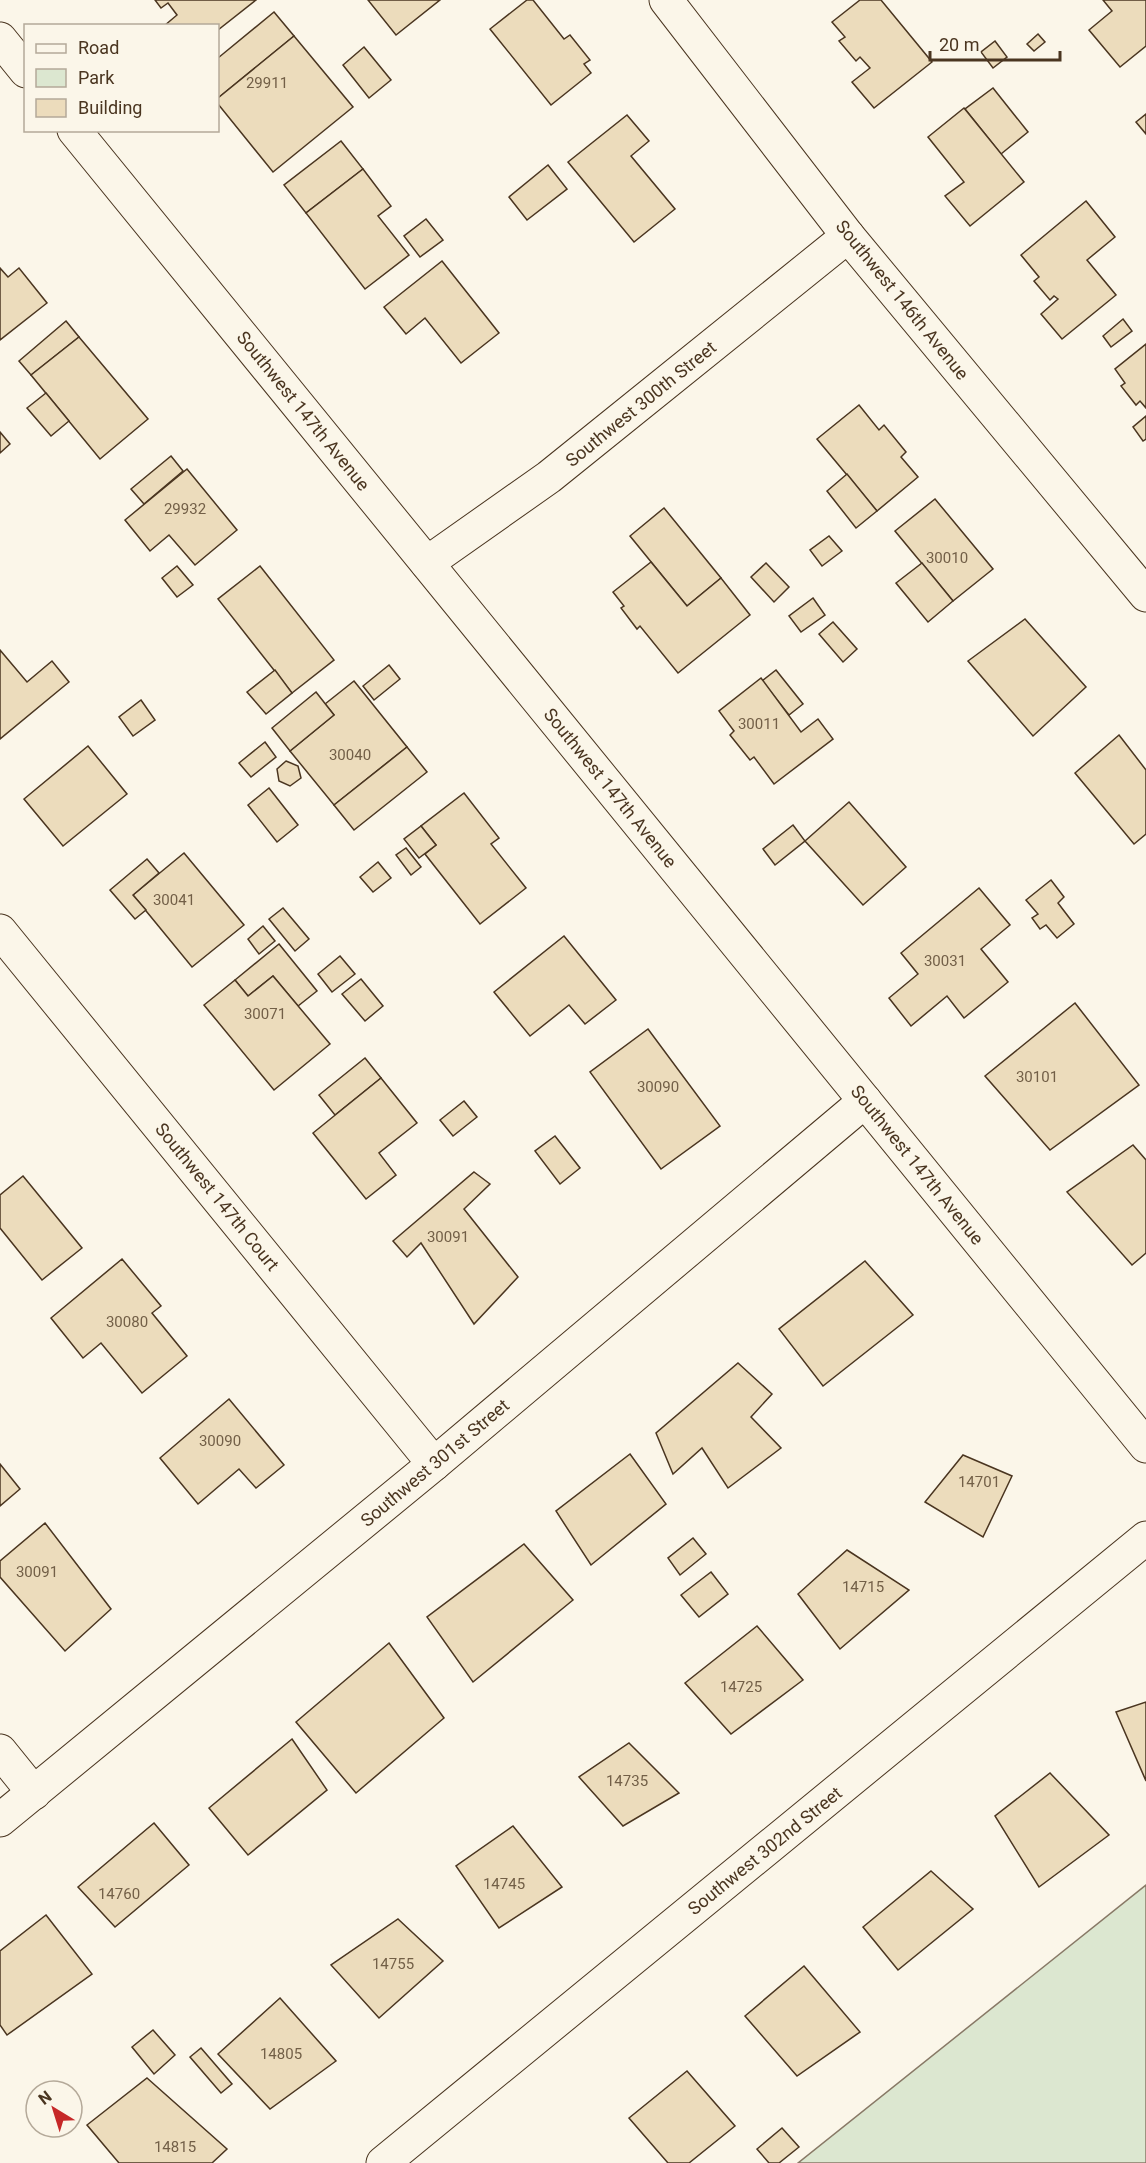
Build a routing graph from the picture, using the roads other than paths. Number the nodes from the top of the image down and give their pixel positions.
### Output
1 (666, 0) edge
2 (0, 39) edge
3 (24, 69) edge
4 (76, 132) edge
5 (848, 236) junction
6 (427, 563) junction
7 (1146, 595) edge
8 (0, 931) edge
9 (866, 1101) junction
10 (1146, 1446) edge
11 (434, 1464) junction
12 (1146, 1538) edge
13 (0, 1751) edge
14 (34, 1793) junction
15 (0, 1820) edge
16 (383, 2163) edge

1 - 5 street, Southwest 146th Avenue
2 - 3 street
4 - 6 street, Southwest 147th Avenue
5 - 6 street, Southwest 300th Street
5 - 7 street, Southwest 146th Avenue
6 - 9 street, Southwest 147th Avenue
8 - 11 street, Southwest 147th Court
9 - 10 street, Southwest 147th Avenue
9 - 11 street, Southwest 301st Street
11 - 14 street, Southwest 301st Street
12 - 16 street, Southwest 302nd Street
13 - 14 street
14 - 15 street, Southwest 301st Street

